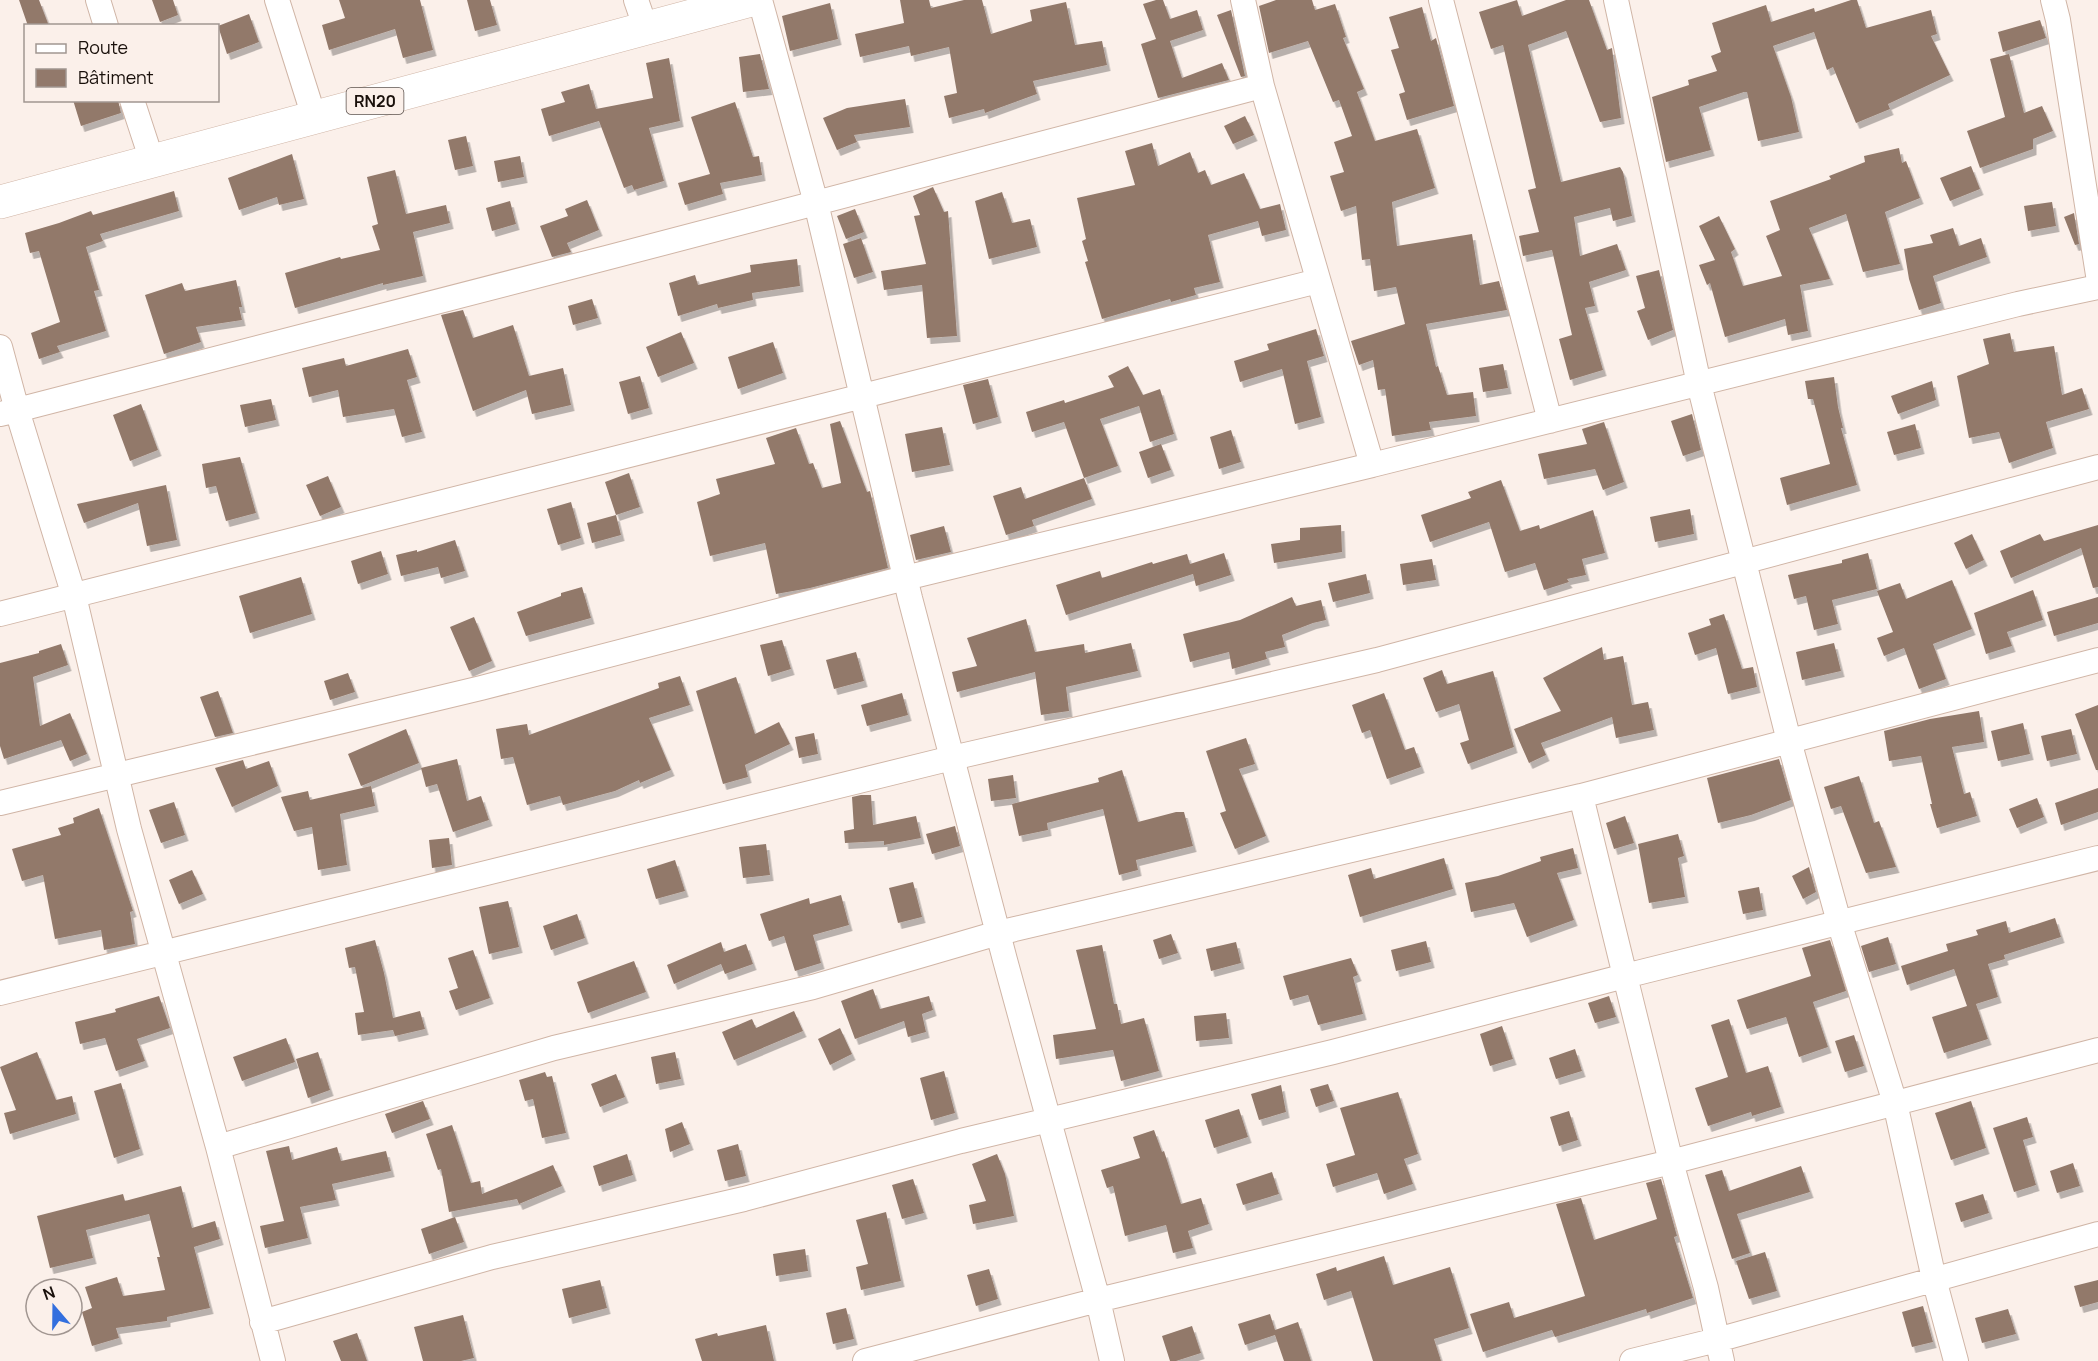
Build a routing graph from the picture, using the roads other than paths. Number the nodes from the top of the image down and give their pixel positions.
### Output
1 (98, 0) edge
2 (277, 0) edge
3 (751, 0) edge
4 (760, 0) edge
5 (1242, 0) edge
6 (1441, 0) edge
7 (1616, 0) edge
8 (2053, 0) edge
9 (641, 14) edge
10 (105, 24) edge
11 (1262, 86) junction
12 (133, 102) edge
13 (314, 117) junction
14 (152, 161) junction
15 (0, 202) edge
16 (816, 204) junction
17 (2098, 275) edge
18 (1317, 281) junction
19 (2098, 287) edge
20 (0, 347) edge
21 (1699, 384) junction
22 (861, 397) junction
23 (8, 412) edge
24 (1550, 421) junction
25 (1372, 465) junction
26 (2098, 467) edge
27 (1744, 562) junction
28 (905, 578) junction
29 (74, 596) junction
30 (0, 614) edge
31 (2098, 660) edge
32 (1789, 741) junction
33 (952, 758) junction
34 (117, 774) junction
35 (1581, 796) junction
36 (0, 803) edge
37 (2098, 858) edge
38 (1839, 922) junction
39 (998, 933) junction
40 (163, 952) junction
41 (1625, 976) junction
42 (0, 993) edge
43 (2098, 1050) edge
44 (1895, 1103) junction
45 (1049, 1120) junction
46 (218, 1147) junction
47 (1671, 1162) junction
48 (2098, 1234) edge
49 (1934, 1279) junction
50 (1098, 1300) junction
51 (262, 1322) junction
52 (1720, 1351) edge
53 (273, 1361) edge
54 (865, 1361) edge
55 (1112, 1361) edge
56 (1632, 1361) edge
57 (1956, 1361) edge

1 - 10 street
2 - 13 street
3 - 9 main road, RN20
4 - 16 street
5 - 11 street
6 - 24 street
7 - 21 street
8 - 17 street
9 - 13 main road, RN20
11 - 16 street
11 - 18 street
12 - 14 street
13 - 14 main road, RN20
14 - 15 main road, RN20
16 - 22 street
16 - 23 street
18 - 22 street
18 - 25 street
19 - 21 street
20 - 23 street
21 - 24 street
21 - 27 street
22 - 28 street
22 - 29 street
23 - 29 street
24 - 25 street
25 - 28 street
26 - 27 street
27 - 32 street
27 - 33 street
28 - 33 street
28 - 34 street
29 - 30 street
29 - 34 street
31 - 32 street
32 - 35 street
32 - 38 street
33 - 39 street
33 - 40 street
34 - 36 street
34 - 40 street
35 - 39 street
35 - 41 street
37 - 38 street
38 - 41 street
38 - 44 street
39 - 45 street
39 - 46 street
40 - 42 street
40 - 46 street
41 - 45 street
41 - 47 street
43 - 44 street
44 - 47 street
44 - 49 street
45 - 50 street
45 - 51 street
46 - 51 street
47 - 50 street
47 - 52 street
48 - 49 street
49 - 52 street
49 - 57 street
50 - 54 street
50 - 55 street
51 - 53 street
52 - 56 street

